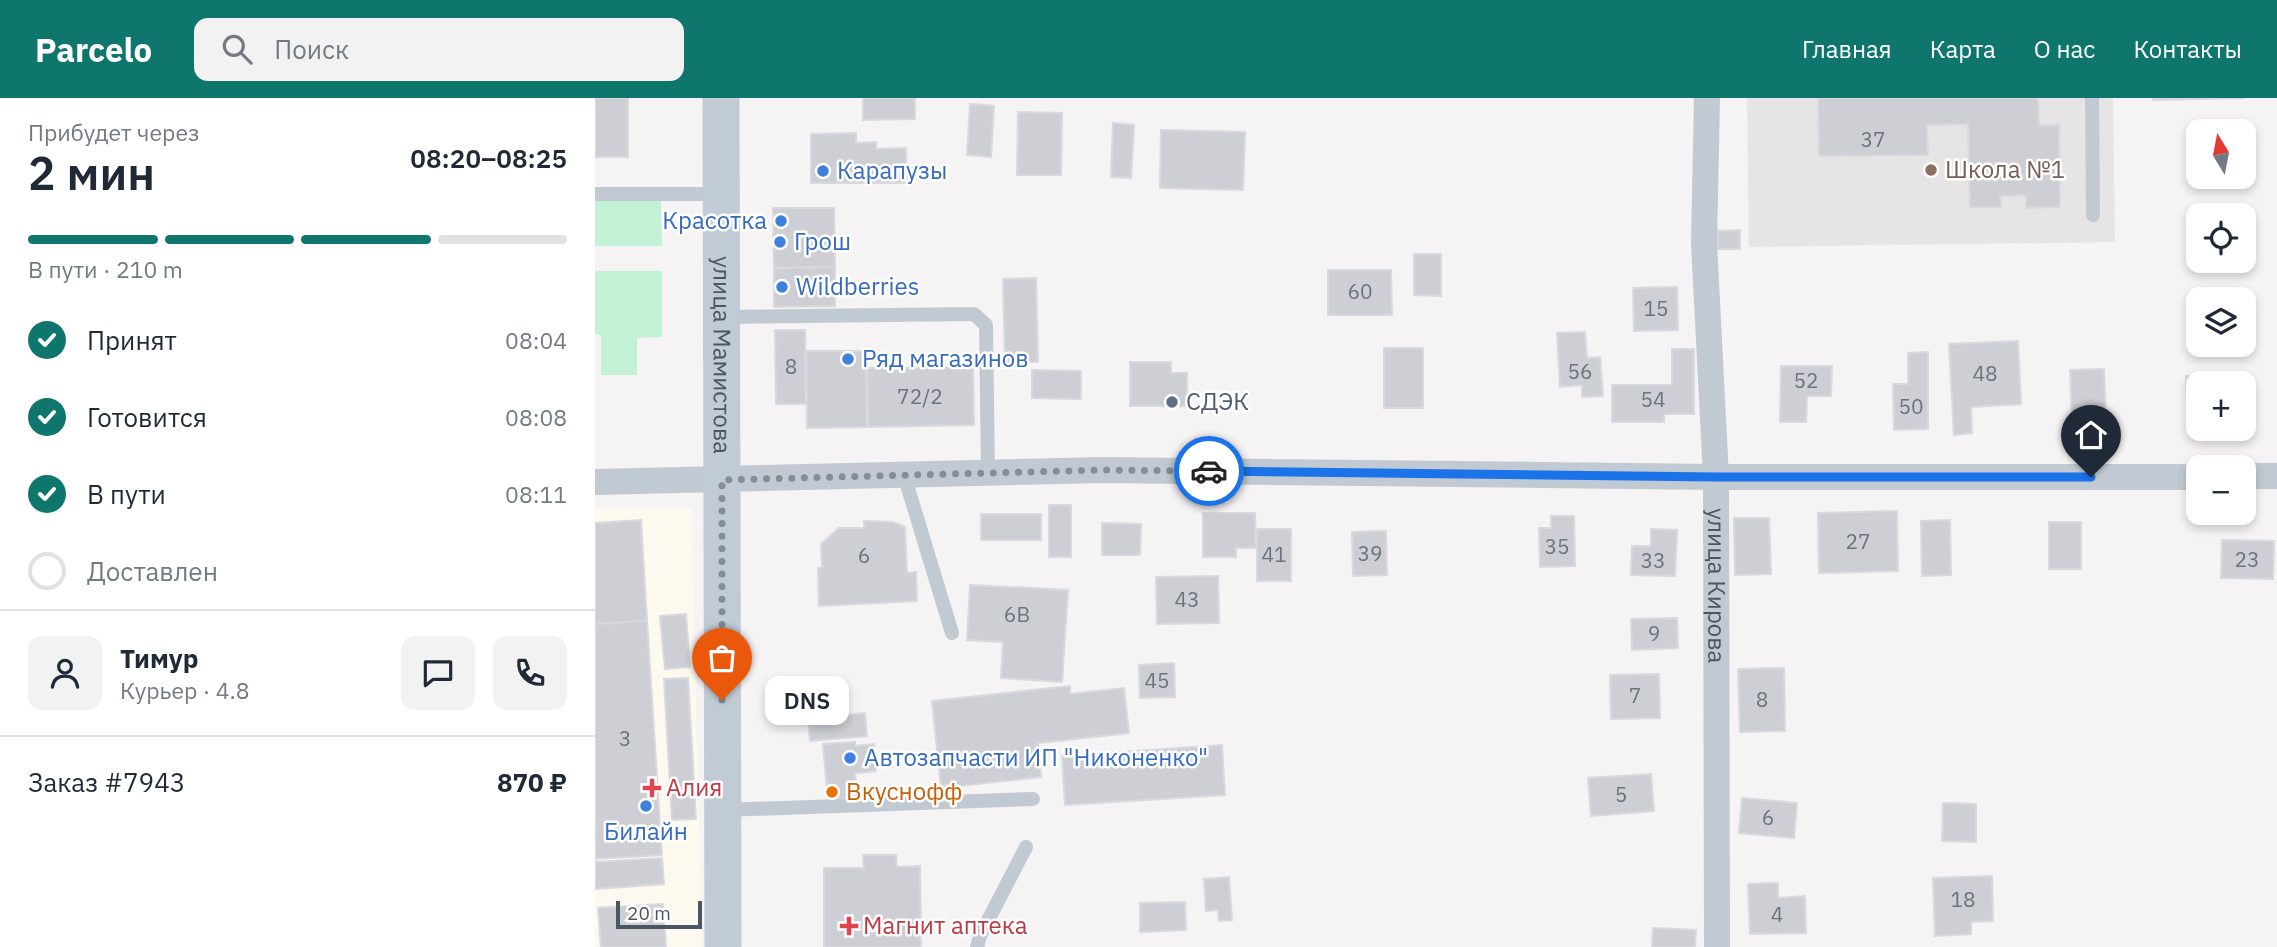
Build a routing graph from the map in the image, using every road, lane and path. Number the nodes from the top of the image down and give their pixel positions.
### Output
1 (721, 98) edge
2 (1707, 98) edge
3 (2092, 98) edge
4 (595, 194) edge
5 (721, 194) junction
6 (2093, 215) dead end
7 (721, 317) junction
8 (988, 473) junction
9 (904, 475) junction
10 (1716, 477) junction
11 (2186, 477) edge
12 (2256, 477) edge
13 (2277, 477) edge
14 (722, 480) junction
15 (595, 482) edge
16 (952, 633) dead end
17 (1034, 799) dead end
18 (723, 810) junction
19 (1027, 847) dead end
20 (723, 947) edge
21 (977, 947) edge
22 (1717, 947) edge

1 - 5 street, улица Мамистова
2 - 10 street, улица Кирова
3 - 6 lane
4 - 5 lane
5 - 7 street, улица Мамистова
7 - 8 lane
7 - 14 street, улица Мамистова
8 - 9 street
8 - 10 street
9 - 14 street
9 - 16 lane
10 - 11 street
10 - 22 street, улица Кирова
12 - 13 street
14 - 15 street
14 - 18 street, улица Мамистова
17 - 18 lane
18 - 20 street, улица Мамистова
19 - 21 lane

